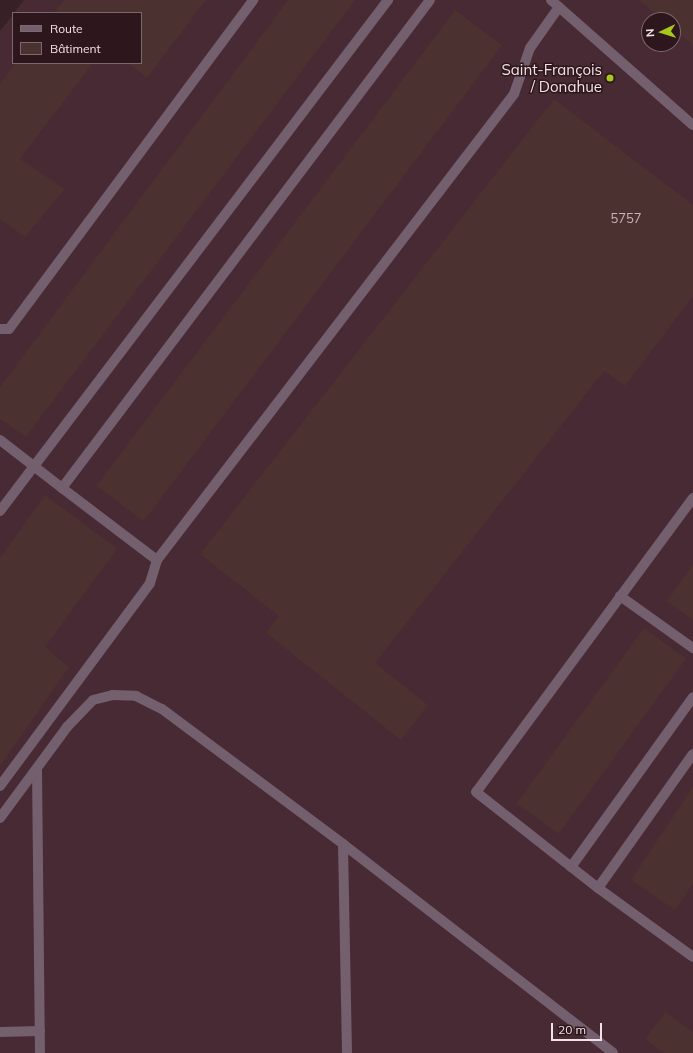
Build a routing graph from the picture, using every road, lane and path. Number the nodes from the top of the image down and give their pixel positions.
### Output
1 (253, 0) edge
2 (388, 0) edge
3 (430, 0) edge
4 (551, 0) edge
5 (559, 7) junction
6 (693, 125) edge
7 (0, 329) edge
8 (0, 440) edge
9 (33, 466) junction
10 (62, 488) junction
11 (693, 498) edge
12 (0, 511) edge
13 (157, 560) junction
14 (620, 596) junction
15 (693, 648) edge
16 (693, 697) edge
17 (693, 754) edge
18 (36, 770) junction
19 (0, 786) edge
20 (0, 818) edge
21 (343, 844) junction
22 (571, 867) junction
23 (598, 888) junction
24 (693, 957) edge
25 (40, 1030) junction
26 (0, 1032) edge
27 (40, 1053) edge
28 (347, 1053) edge
29 (612, 1053) edge

1 - 7 street
2 - 9 street
3 - 10 street
4 - 5 street
5 - 6 street
5 - 13 street
8 - 9 street
9 - 10 street
9 - 12 street
10 - 13 street
11 - 14 street
13 - 19 street
14 - 15 street
14 - 22 street
16 - 22 street
17 - 23 street
18 - 20 street
18 - 21 street
18 - 25 street
21 - 28 street
21 - 29 street
22 - 23 street
23 - 24 street
25 - 26 street
25 - 27 street

